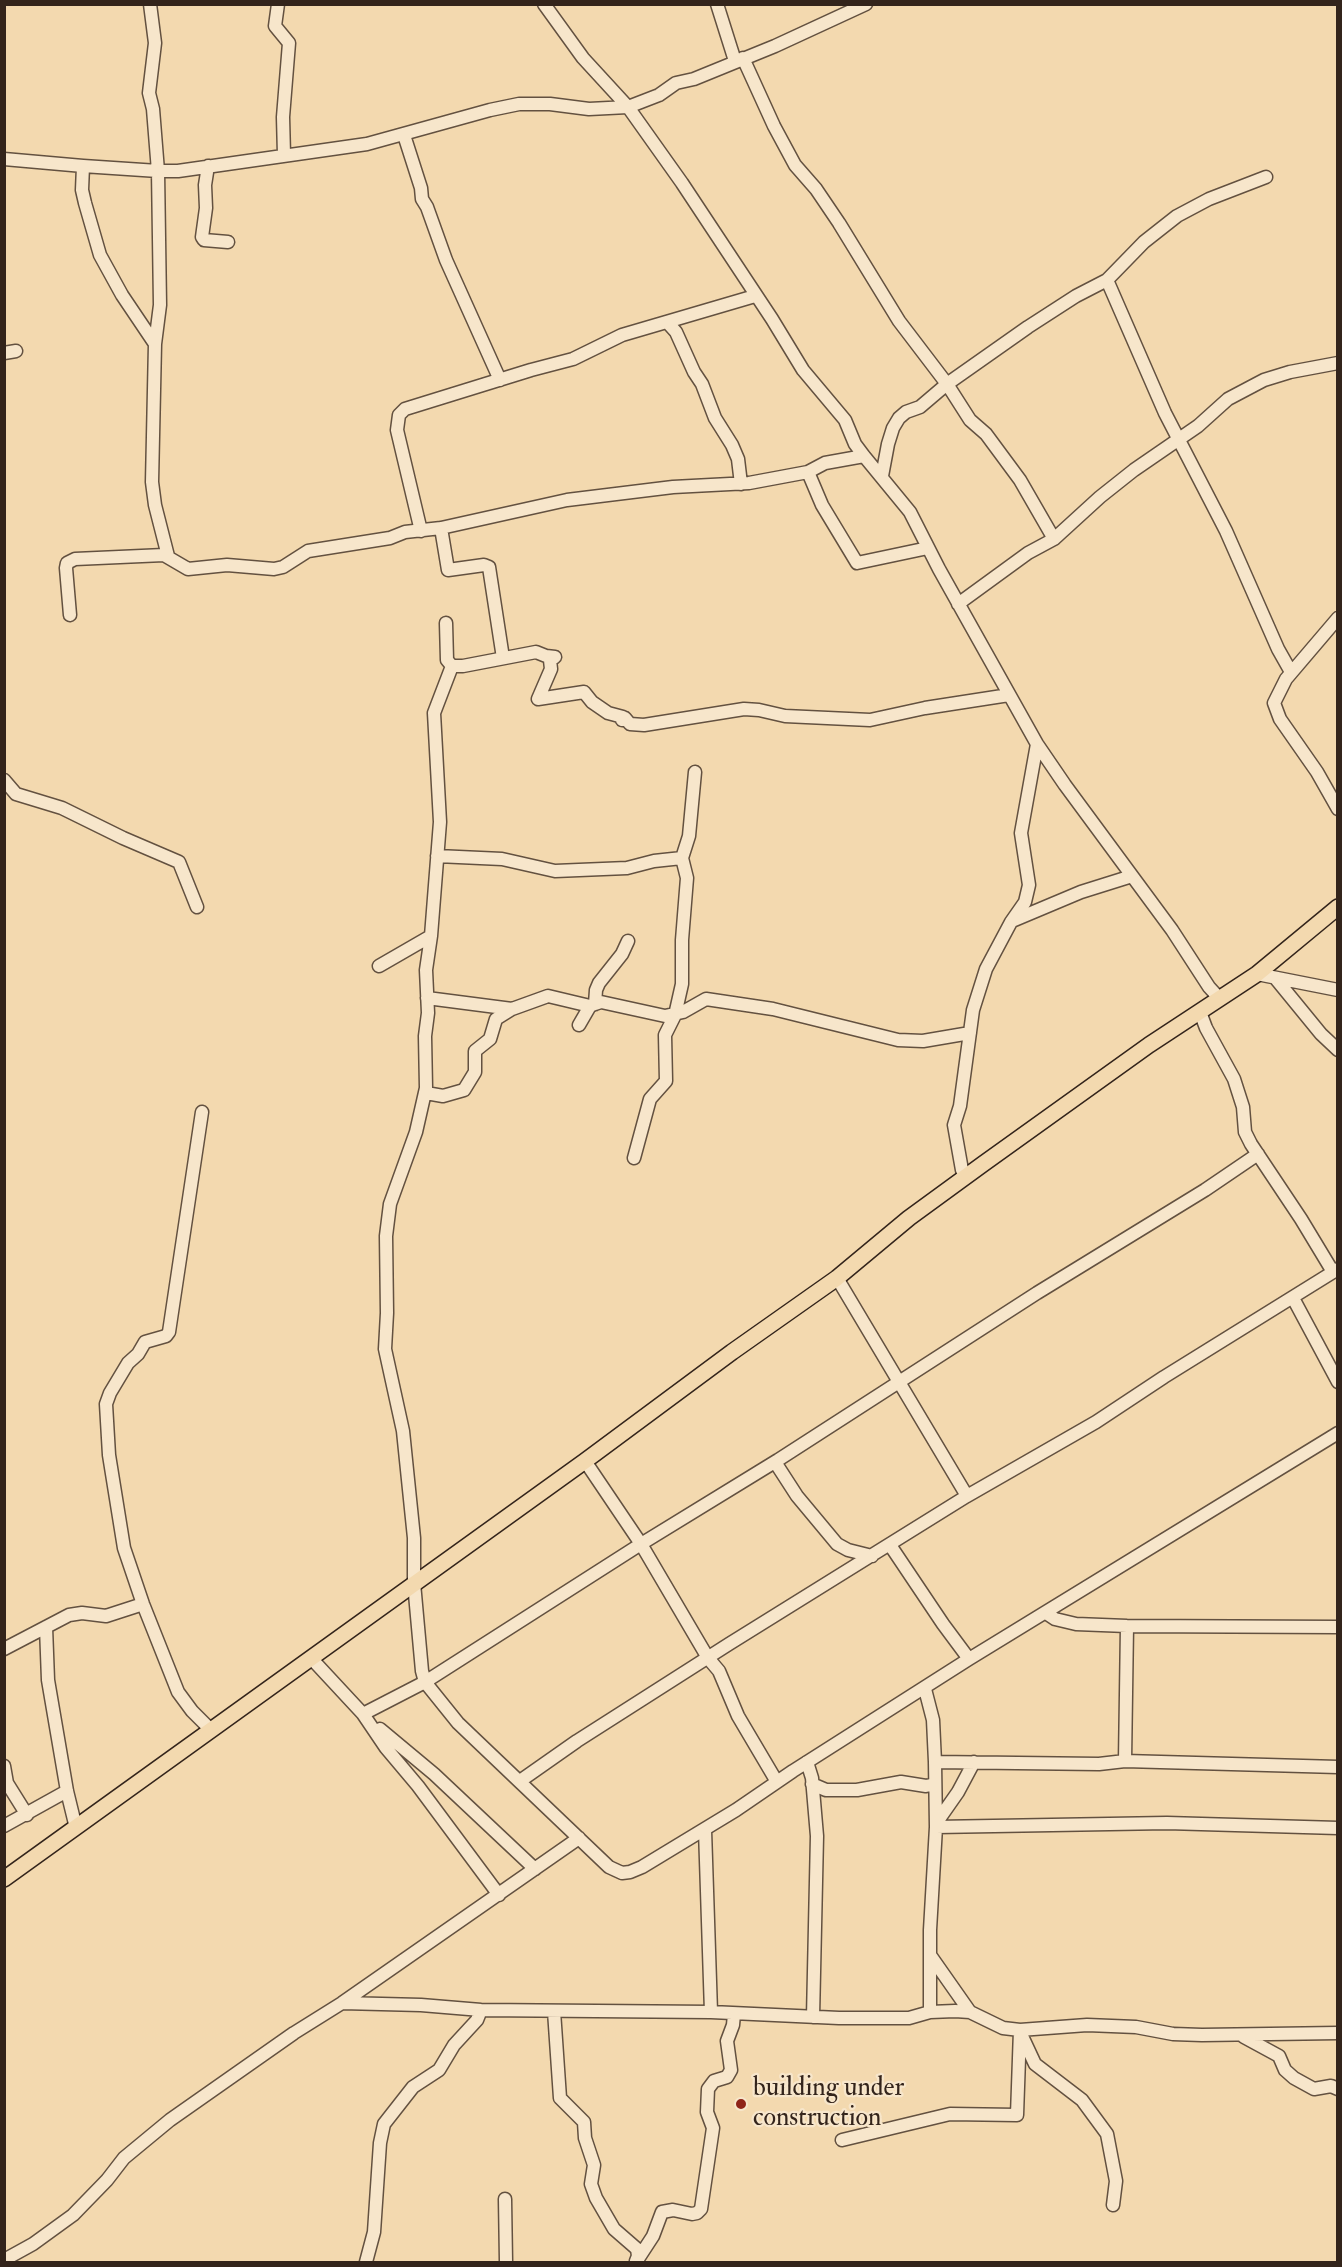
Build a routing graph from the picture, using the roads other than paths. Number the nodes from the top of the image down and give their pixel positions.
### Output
1 (150, 4) edge
2 (278, 4) edge
3 (544, 4) edge
4 (717, 4) edge
5 (866, 4) edge
6 (739, 60) junction
7 (628, 108) junction
8 (404, 135) junction
9 (284, 155) junction
10 (4, 159) edge
11 (83, 166) junction
12 (208, 166) junction
13 (158, 171) junction
14 (1266, 177) dead end
15 (228, 242) dead end
16 (1107, 280) junction
17 (755, 296) junction
18 (667, 322) junction
19 (155, 344) junction
20 (1338, 363) edge
21 (500, 380) junction
22 (947, 384) junction
23 (1178, 439) junction
24 (864, 456) junction
25 (808, 472) junction
26 (882, 476) junction
27 (741, 484) junction
28 (441, 528) junction
29 (421, 531) junction
30 (1054, 539) junction
31 (928, 548) junction
32 (168, 556) junction
33 (958, 604) junction
34 (70, 615) dead end
35 (1338, 618) edge
36 (446, 623) dead end
37 (503, 658) junction
38 (452, 666) junction
39 (1292, 672) junction
40 (1009, 695) junction
41 (1037, 744) junction
42 (695, 772) dead end
43 (4, 780) edge
44 (1338, 809) edge
45 (437, 855) junction
46 (682, 858) junction
47 (1132, 876) junction
48 (197, 907) dead end
49 (1338, 907) edge
50 (1011, 922) junction
51 (431, 936) junction
52 (628, 941) dead end
53 (380, 966) dead end
54 (1257, 974) junction
55 (1276, 979) junction
56 (1338, 990) edge
57 (426, 998) junction
58 (1220, 999) junction
59 (593, 1005) junction
60 (512, 1009) junction
61 (1200, 1012) junction
62 (675, 1015) junction
63 (579, 1025) dead end
64 (970, 1033) junction
65 (1338, 1050) edge
66 (426, 1093) junction
67 (202, 1112) dead end
68 (1258, 1154) junction
69 (634, 1158) dead end
70 (966, 1177) junction
71 (1335, 1271) edge
72 (837, 1278) junction
73 (1293, 1298) junction
74 (899, 1382) junction
75 (1338, 1382) edge
76 (1338, 1433) edge
77 (585, 1461) junction
78 (775, 1462) junction
79 (967, 1496) junction
80 (641, 1544) junction
81 (890, 1545) junction
82 (872, 1556) junction
83 (414, 1583) junction
84 (143, 1604) junction
85 (1046, 1613) junction
86 (1127, 1626) junction
87 (46, 1627) junction
88 (1338, 1627) edge
89 (4, 1649) edge
90 (311, 1658) junction
91 (708, 1658) junction
92 (969, 1659) junction
93 (425, 1682) junction
94 (925, 1689) junction
95 (363, 1713) junction
96 (210, 1729) junction
97 (1125, 1761) junction
98 (807, 1762) junction
99 (935, 1762) junction
100 (974, 1762) junction
101 (4, 1766) edge
102 (1338, 1767) edge
103 (520, 1781) junction
104 (777, 1782) junction
105 (813, 1784) junction
106 (935, 1784) junction
107 (67, 1791) junction
108 (27, 1815) junction
109 (936, 1825) junction
110 (4, 1826) edge
111 (76, 1828) junction
112 (1338, 1828) edge
113 (705, 1830) junction
114 (579, 1838) junction
115 (535, 1869) junction
116 (4, 1879) edge
117 (498, 1895) junction
118 (930, 1955) junction
119 (342, 2003) junction
120 (480, 2010) junction
121 (554, 2011) junction
122 (930, 2012) junction
123 (970, 2012) junction
124 (711, 2013) junction
125 (734, 2014) junction
126 (813, 2017) junction
127 (1020, 2030) junction
128 (1338, 2033) edge
129 (1240, 2036) junction
130 (1338, 2089) edge
131 (842, 2140) dead end
132 (505, 2199) dead end
133 (1113, 2205) dead end
134 (4, 2260) edge
135 (637, 2261) edge
136 (366, 2262) edge
137 (506, 2262) edge

1 - 13 street
2 - 9 street
3 - 7 street
4 - 6 street
5 - 6 street
6 - 7 street
6 - 22 street
7 - 8 street
7 - 17 street
8 - 9 street
8 - 21 street
9 - 12 street
10 - 11 street
11 - 13 street
11 - 19 street
12 - 13 street
12 - 15 street
13 - 19 street
14 - 16 street
16 - 22 street
16 - 23 street
17 - 18 street
17 - 24 street
18 - 21 street
18 - 27 street
19 - 32 street
20 - 23 street
21 - 29 street
22 - 26 street
22 - 30 street
23 - 30 street
23 - 39 street
24 - 25 street
24 - 26 street
25 - 27 street
25 - 31 street
26 - 31 street
27 - 28 street
28 - 29 street
28 - 37 street
29 - 32 street
30 - 33 street
31 - 33 street
32 - 34 street
33 - 40 street
35 - 39 street
36 - 38 street
37 - 38 street
37 - 40 street
38 - 45 street
39 - 44 street
40 - 41 street
41 - 47 street
41 - 50 street
42 - 46 street
43 - 48 street
45 - 46 street
45 - 51 street
46 - 62 street
47 - 50 street
47 - 58 street
49 - 54 main road
50 - 64 street
51 - 53 street
51 - 57 street
52 - 59 street
54 - 55 street
54 - 58 main road
55 - 56 street
55 - 65 street
57 - 60 street
57 - 66 street
58 - 61 main road
59 - 60 street
59 - 62 street
59 - 63 street
60 - 66 street
61 - 68 street
61 - 70 main road
62 - 64 street
62 - 69 street
64 - 70 street
66 - 83 street
67 - 84 street
68 - 71 street
68 - 74 street
70 - 72 main road
71 - 73 street
72 - 74 street
72 - 77 main road
73 - 75 street
73 - 79 street
74 - 78 street
74 - 79 street
76 - 85 street
77 - 80 street
77 - 83 main road
78 - 80 street
78 - 82 street
79 - 81 street
80 - 91 street
80 - 93 street
81 - 82 street
81 - 92 street
82 - 91 street
83 - 90 main road
83 - 93 street
84 - 87 street
84 - 96 street
85 - 86 street
85 - 92 street
86 - 88 street
86 - 97 street
87 - 89 street
87 - 107 street
90 - 95 street
90 - 96 main road
91 - 103 street
91 - 104 street
92 - 94 street
93 - 95 street
93 - 103 street
94 - 98 street
94 - 99 street
95 - 115 street
95 - 117 street
96 - 111 main road
97 - 100 street
97 - 102 street
98 - 104 street
98 - 105 street
99 - 100 street
99 - 106 street
100 - 109 street
101 - 108 street
103 - 114 street
104 - 113 street
105 - 106 street
105 - 126 street
106 - 109 street
107 - 108 street
107 - 111 street
108 - 110 street
109 - 112 street
109 - 118 street
111 - 116 main road
113 - 114 street
113 - 124 street
114 - 115 street
115 - 117 street
117 - 119 street
118 - 122 street
118 - 123 street
119 - 120 street
119 - 134 street
120 - 121 street
120 - 136 street
121 - 124 street
121 - 135 street
122 - 123 street
122 - 126 street
123 - 127 street
124 - 125 street
125 - 126 street
125 - 135 street
127 - 129 street
127 - 131 street
127 - 133 street
128 - 129 street
129 - 130 street
132 - 137 street

